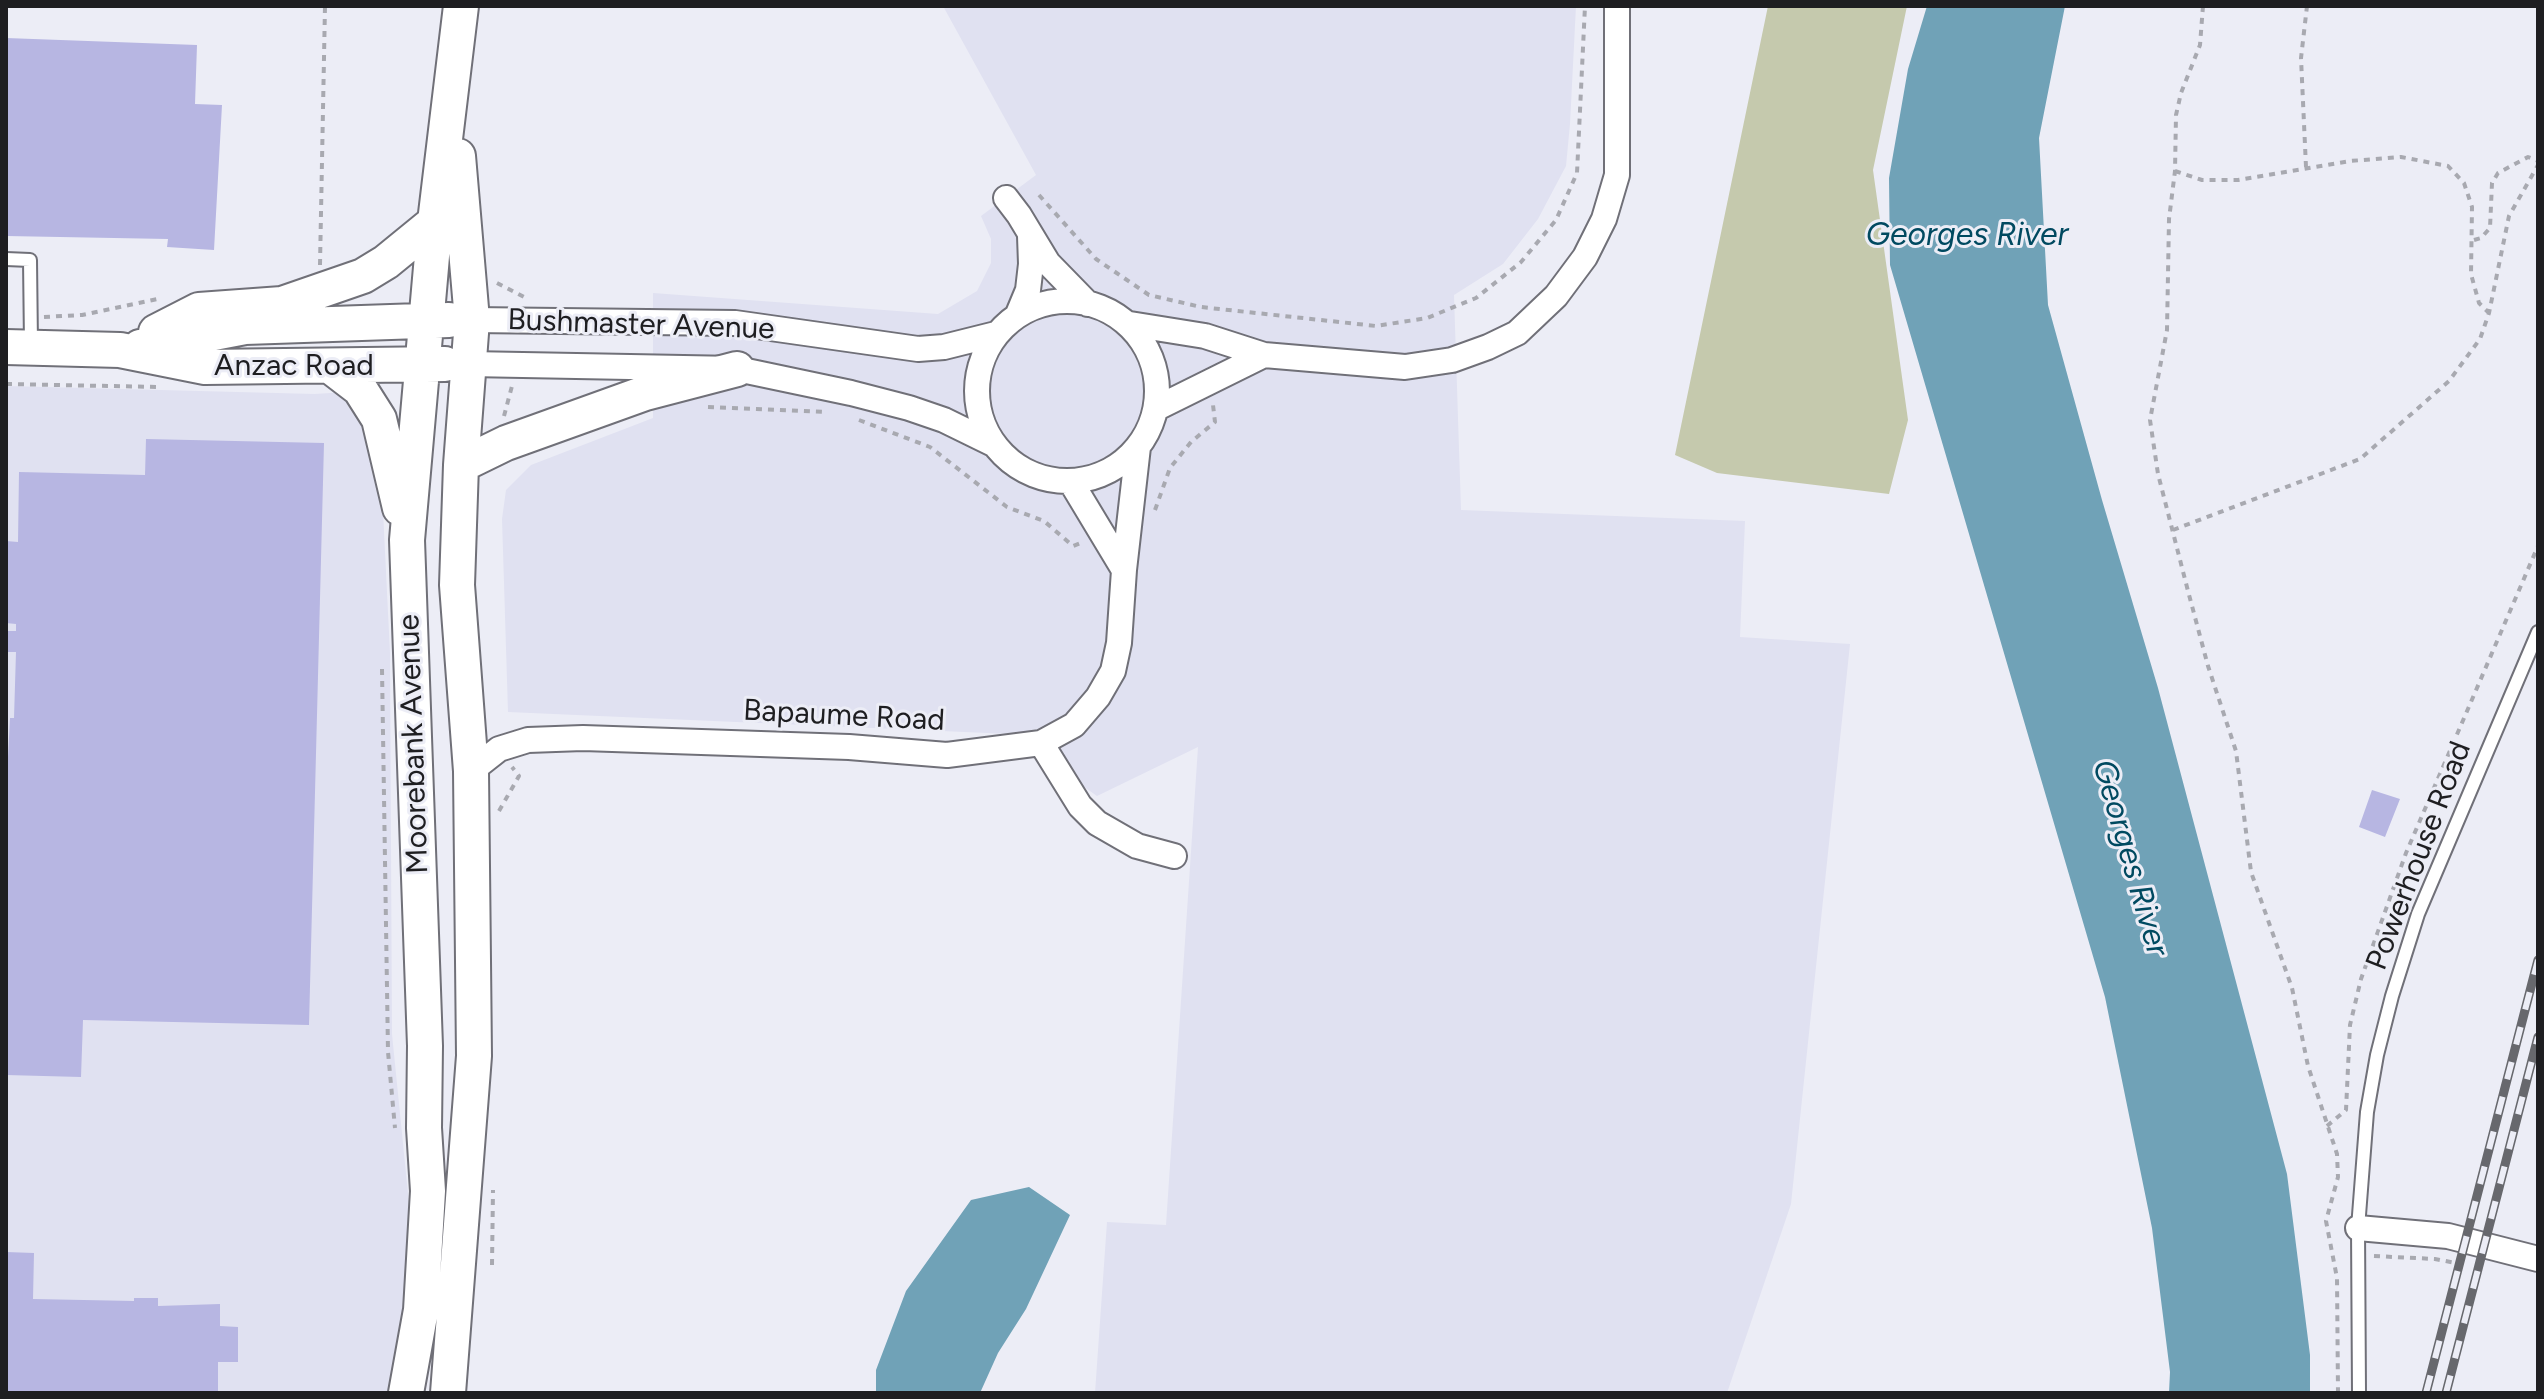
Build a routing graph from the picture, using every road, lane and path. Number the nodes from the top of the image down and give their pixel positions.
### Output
1 (325, 6) edge
2 (461, 6) edge
3 (1585, 6) edge
4 (1617, 6) edge
5 (2203, 6) edge
6 (2307, 6) edge
7 (452, 95) junction
8 (2538, 163) edge
9 (2306, 167) junction
10 (2175, 171) junction
11 (1039, 195) dead end
12 (1006, 198) dead end
13 (435, 222) junction
14 (1030, 236) junction
15 (2473, 240) junction
16 (6, 259) edge
17 (491, 274) dead end
18 (319, 278) dead end
19 (520, 296) dead end
20 (167, 298) dead end
21 (1088, 304) junction
22 (2489, 313) junction
23 (1018, 314) junction
24 (426, 319) junction
25 (472, 320) junction
26 (1130, 324) junction
27 (996, 334) junction
28 (23, 337) edge
29 (120, 350) junction
30 (1264, 355) junction
31 (469, 364) junction
32 (422, 365) junction
33 (330, 366) junction
34 (737, 369) junction
35 (6, 384) edge
36 (513, 384) dead end
37 (161, 387) dead end
38 (706, 407) dead end
39 (1157, 408) junction
40 (840, 413) dead end
41 (853, 418) dead end
42 (1215, 422) dead end
43 (500, 428) dead end
44 (993, 444) junction
45 (1138, 447) junction
46 (461, 465) junction
47 (1071, 482) junction
48 (1154, 515) dead end
49 (2173, 530) junction
50 (407, 540) junction
51 (1073, 546) dead end
52 (2538, 546) edge
53 (1124, 570) junction
54 (2538, 632) edge
55 (382, 663) dead end
56 (1041, 743) junction
57 (471, 771) junction
58 (1174, 856) dead end
59 (2327, 1126) junction
60 (395, 1130) dead end
61 (2358, 1228) junction
62 (2383, 1256) dead end
63 (2538, 1259) edge
64 (2462, 1265) dead end
65 (406, 1393) edge
66 (448, 1393) edge
67 (2338, 1393) edge
68 (2359, 1393) edge

1 - 18 path
2 - 7 main road, Moorebank Avenue
3 - 11 path
4 - 30 street
5 - 10 path
6 - 9 path
7 - 13 main road, Moorebank Avenue
7 - 25 main road, Moorebank Avenue
8 - 15 path
8 - 22 path
9 - 10 path
9 - 15 path
10 - 49 path
12 - 14 street
13 - 24 main road, Moorebank Avenue
13 - 29 main road
14 - 21 street
14 - 23 street
15 - 22 path
16 - 28 lane
17 - 19 path
20 - 28 path
21 - 23 street
21 - 26 street
22 - 49 path
23 - 27 street
24 - 25 main road, Bushmaster Avenue
24 - 29 main road, Anzac Road
24 - 32 main road, Moorebank Avenue
25 - 27 street, Bushmaster Avenue
25 - 31 main road, Moorebank Avenue
26 - 30 street
26 - 39 street
27 - 44 street
28 - 29 main road, Anzac Road
29 - 33 main road, Anzac Road
30 - 39 street
31 - 32 main road, Anzac Road
31 - 34 street, Bushmaster Avenue
31 - 46 main road, Moorebank Avenue
32 - 33 main road, Anzac Road
32 - 50 main road, Moorebank Avenue
33 - 50 main road
34 - 44 street, Bushmaster Avenue
34 - 46 main road
35 - 37 path
36 - 43 path
38 - 40 path
39 - 45 street
41 - 51 path
42 - 48 path
44 - 47 street
45 - 47 street
45 - 53 street
46 - 57 main road, Moorebank Avenue
47 - 53 street
49 - 59 path
50 - 65 main road, Moorebank Avenue
52 - 59 path
53 - 56 street
54 - 61 lane, Powerhouse Road
55 - 60 path
56 - 57 street, Bapaume Road
56 - 58 street
57 - 66 main road, Moorebank Avenue
59 - 67 path
61 - 63 street
61 - 68 lane, Powerhouse Road
62 - 64 path

